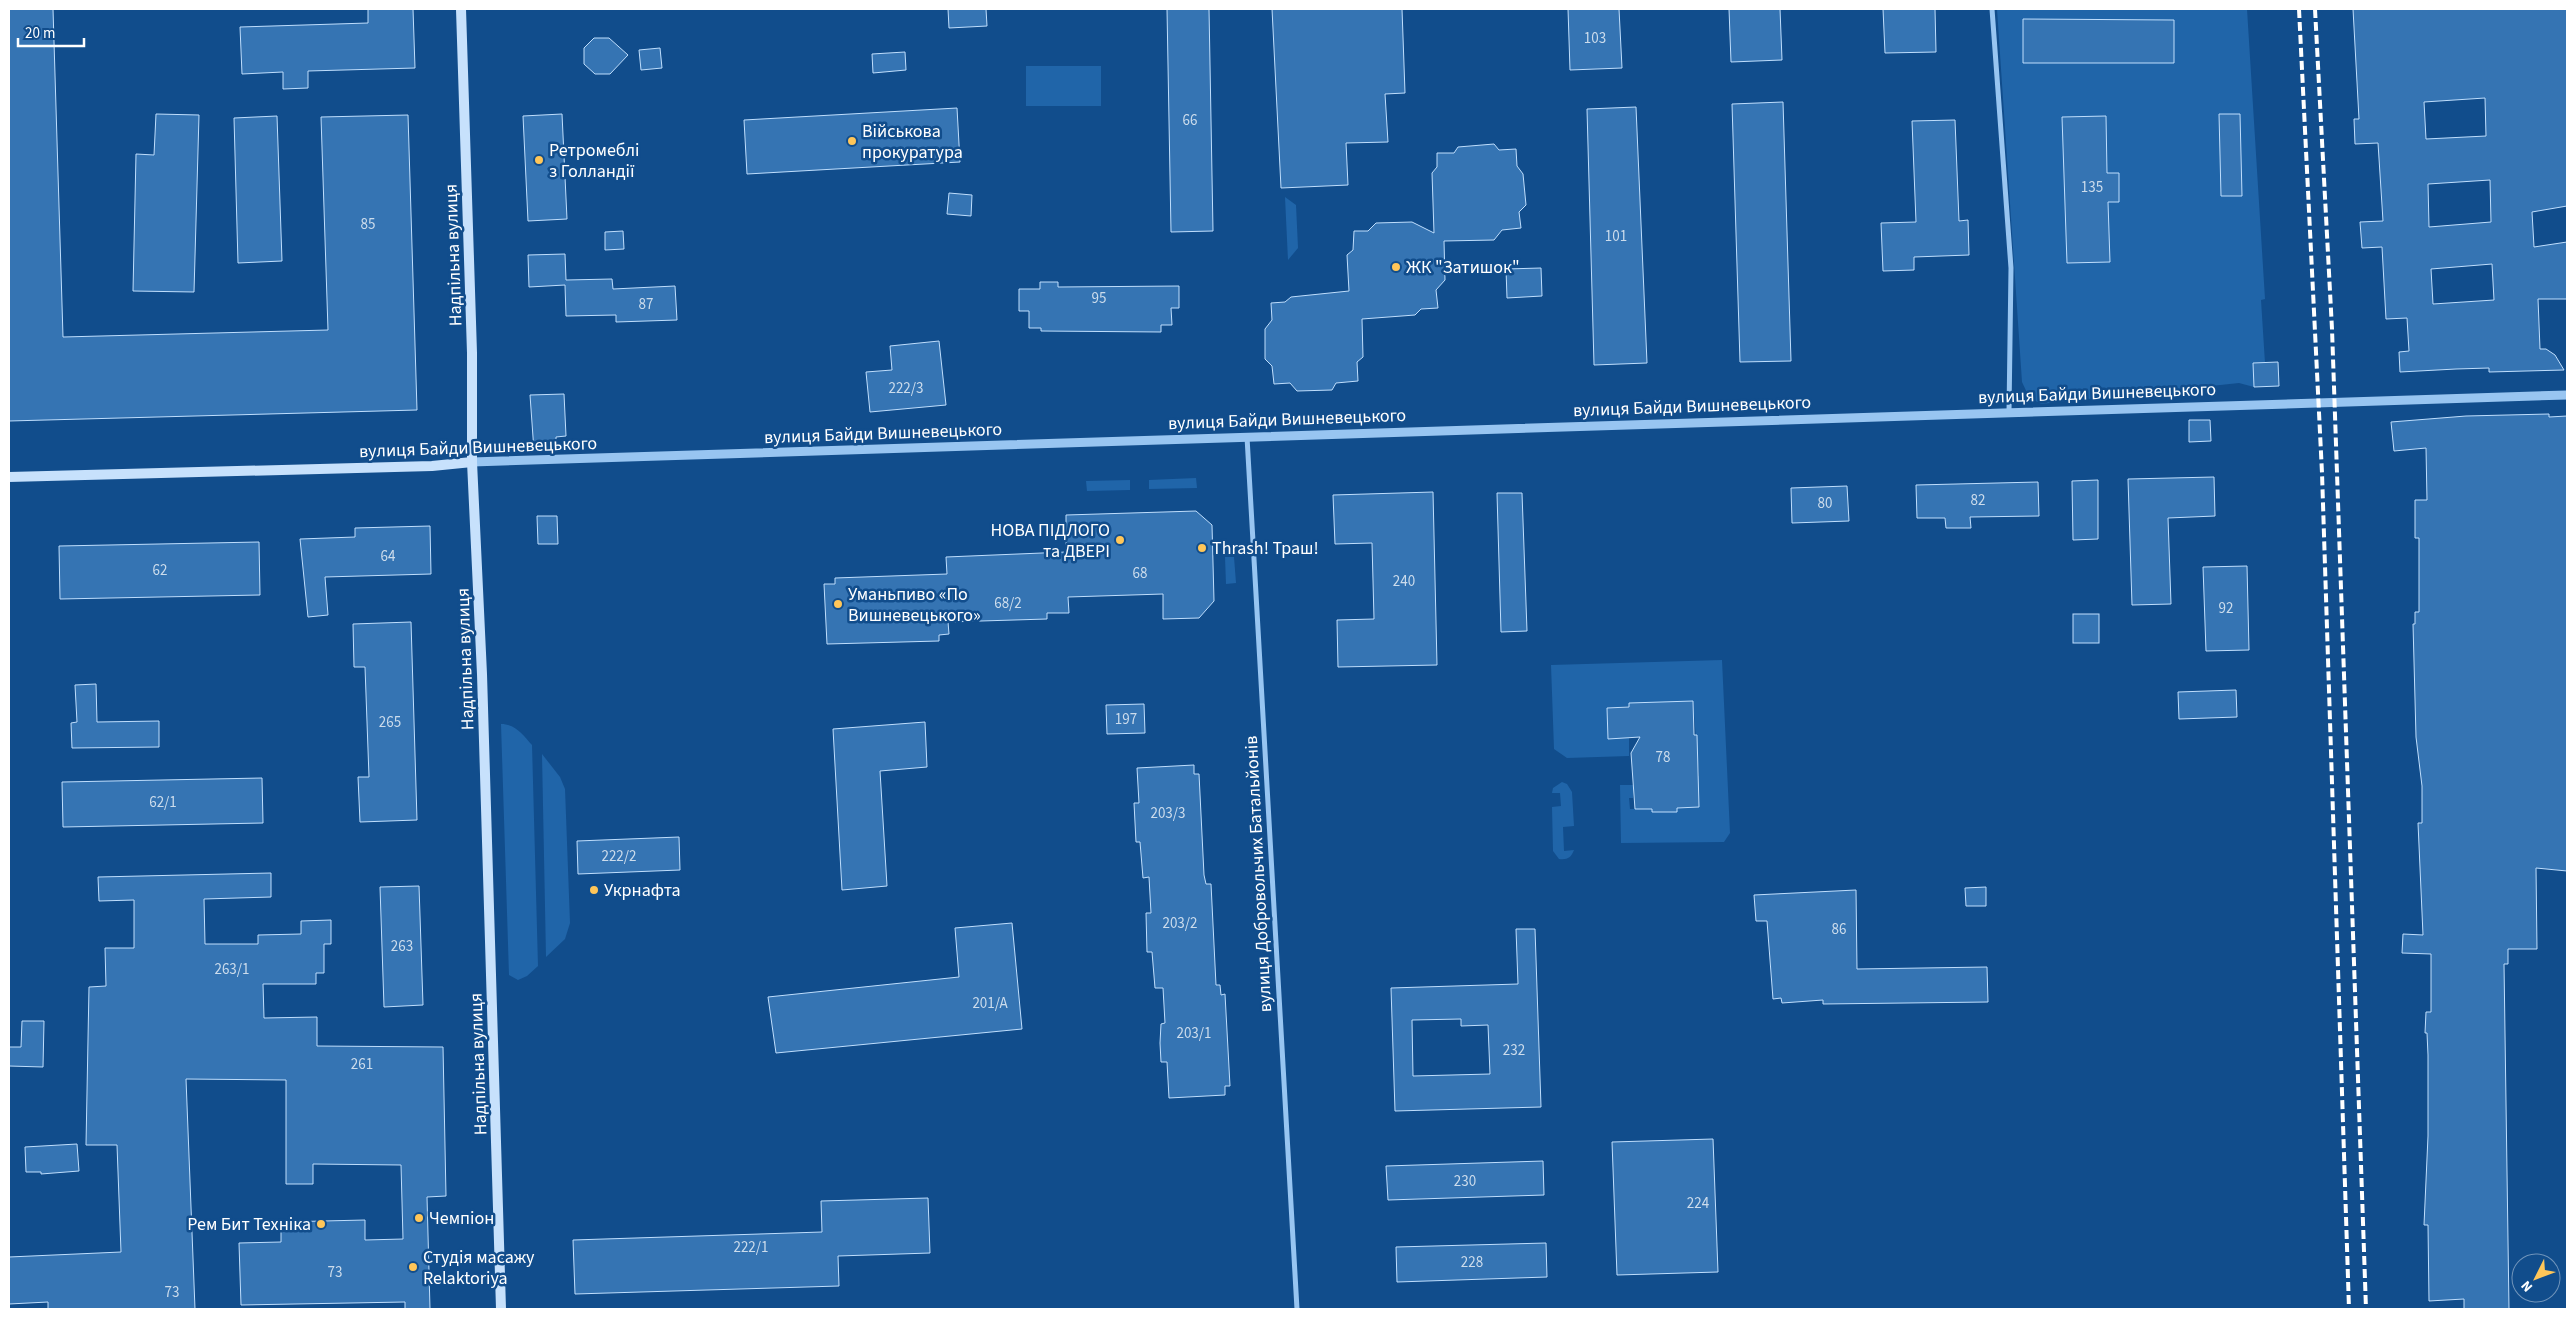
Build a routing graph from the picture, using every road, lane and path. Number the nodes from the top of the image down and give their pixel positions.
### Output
1 (461, 9) edge
2 (1992, 9) edge
3 (2567, 395) edge
4 (2009, 412) junction
5 (1247, 437) junction
6 (472, 462) junction
7 (9, 477) edge
8 (501, 1309) edge
9 (1297, 1309) edge

1 - 6 main road, Надпільна вулиця
2 - 4 street
3 - 4 street, вулиця Байди Вишневецького
4 - 5 street, вулиця Байди Вишневецького
5 - 6 street, вулиця Байди Вишневецького
5 - 9 street, вулиця Добровольчих Батальйонів
6 - 7 main road, вулиця Байди Вишневецького
6 - 8 main road, Надпільна вулиця

